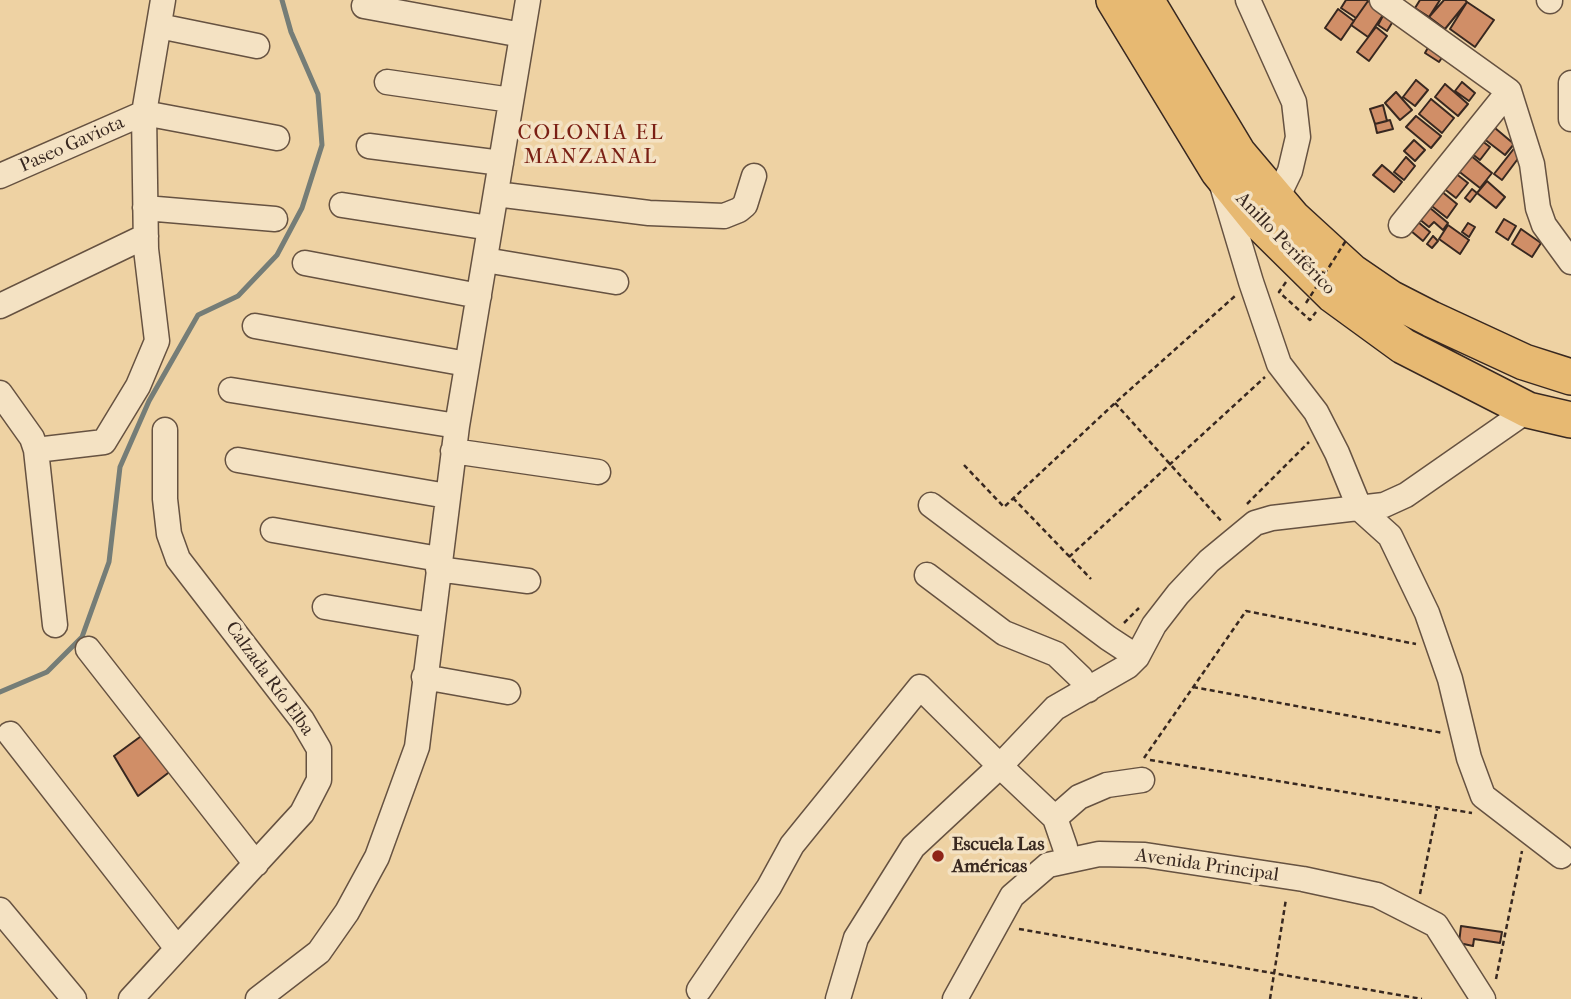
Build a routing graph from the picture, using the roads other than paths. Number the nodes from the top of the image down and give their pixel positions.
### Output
1 (163, 0) edge
2 (528, 0) edge
3 (1114, 0) edge
4 (1146, 0) edge
5 (1248, 0) edge
6 (1382, 0) edge
7 (364, 6) dead end
8 (159, 26) junction
9 (522, 35) junction
10 (257, 46) dead end
11 (387, 82) dead end
12 (1571, 83) edge
13 (1509, 91) junction
14 (511, 100) junction
15 (144, 113) junction
16 (1571, 119) edge
17 (277, 138) dead end
18 (369, 145) dead end
19 (501, 163) junction
20 (1218, 171) junction
21 (0, 176) edge
22 (754, 176) dead end
23 (496, 194) junction
24 (1276, 200) junction
25 (342, 205) dead end
26 (145, 208) junction
27 (275, 219) dead end
28 (1402, 225) dead end
29 (490, 228) junction
30 (146, 236) junction
31 (485, 260) junction
32 (1571, 262) edge
33 (305, 263) dead end
34 (616, 282) dead end
35 (479, 296) junction
36 (0, 306) edge
37 (255, 326) dead end
38 (467, 364) junction
39 (1571, 377) edge
40 (230, 390) dead end
41 (0, 393) edge
42 (1528, 410) junction
43 (1571, 421) edge
44 (165, 430) dead end
45 (455, 439) junction
46 (36, 450) junction
47 (238, 460) dead end
48 (598, 472) dead end
49 (447, 496) junction
50 (931, 505) dead end
51 (1360, 509) junction
52 (273, 530) dead end
53 (439, 564) junction
54 (927, 575) dead end
55 (528, 581) dead end
56 (325, 607) dead end
57 (55, 625) dead end
58 (431, 625) junction
59 (88, 649) dead end
60 (1137, 657) junction
61 (424, 677) junction
62 (1088, 690) junction
63 (508, 692) dead end
64 (10, 734) dead end
65 (1000, 766) junction
66 (1142, 780) dead end
67 (1055, 818) junction
68 (1561, 856) dead end
69 (1067, 860) junction
70 (256, 864) junction
71 (0, 910) edge
72 (176, 947) junction
73 (699, 990) dead end
74 (1489, 993) edge
75 (74, 999) edge
76 (131, 999) edge
77 (258, 999) edge
78 (838, 999) edge
79 (955, 999) edge

1 - 8 street
2 - 9 street
3 - 20 highway, Anillo Periférico
4 - 24 highway, Anillo Periférico
5 - 24 street
6 - 13 street
7 - 9 street
8 - 10 street
8 - 15 street
9 - 14 street
11 - 14 street
12 - 16 street
13 - 28 street
13 - 32 street
14 - 19 street
15 - 17 street
15 - 21 street, Paseo Gaviota
15 - 26 street
18 - 19 street
19 - 23 street
20 - 42 highway, Anillo Periférico
20 - 51 street
22 - 23 street
23 - 29 street
24 - 39 highway, Anillo Periférico
25 - 29 street
26 - 27 street
26 - 30 street
29 - 31 street
30 - 36 street
30 - 46 street
31 - 34 street
31 - 35 street
33 - 35 street
35 - 38 street
37 - 38 street
38 - 45 street
40 - 45 street
41 - 46 street
42 - 43 highway, Anillo Periférico
42 - 51 street
44 - 70 street, Calzada Río Elba
45 - 48 street
45 - 49 street
46 - 57 street
47 - 49 street
49 - 53 street
50 - 60 street
51 - 60 street
51 - 68 street
52 - 53 street
53 - 55 street
53 - 58 street
54 - 62 street
56 - 58 street
58 - 61 street
59 - 70 street
60 - 62 street
61 - 63 street
61 - 77 street
62 - 65 street
64 - 72 street
65 - 67 street
65 - 73 street
65 - 78 street
66 - 67 street
67 - 69 street
69 - 74 street, Avenida Principal
69 - 79 street, Avenida Principal
70 - 72 street, Calzada Río Elba
71 - 75 street
72 - 76 street, Calzada Río Elba

